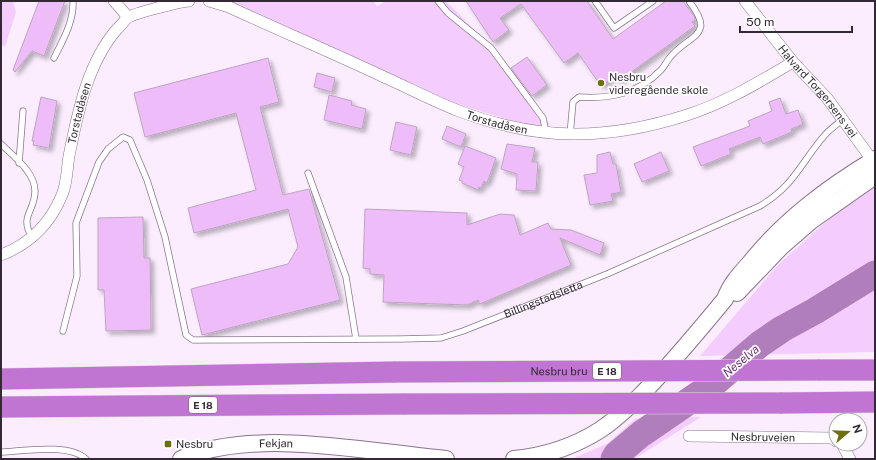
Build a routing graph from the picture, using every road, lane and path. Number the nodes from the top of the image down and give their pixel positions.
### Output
1 (73, 1) edge
2 (114, 1) edge
3 (189, 1) edge
4 (208, 1) edge
5 (438, 1) edge
6 (595, 1) edge
7 (653, 1) edge
8 (689, 1) edge
9 (745, 1) edge
10 (128, 17) junction
11 (54, 58) dead end
12 (793, 62) junction
13 (23, 111) dead end
14 (842, 120) junction
15 (546, 134) junction
16 (570, 135) junction
17 (1, 144) edge
18 (19, 162) junction
19 (874, 165) edge
20 (308, 173) dead end
21 (32, 238) junction
22 (1, 255) edge
23 (63, 331) dead end
24 (356, 339) junction
25 (875, 370) edge
26 (1, 379) edge
27 (875, 402) edge
28 (1, 407) edge
29 (689, 436) dead end
30 (828, 438) edge
31 (1, 452) edge
32 (86, 459) edge
33 (181, 459) edge
34 (446, 459) edge
35 (514, 459) edge

1 - 11 lane
2 - 10 street
3 - 10 street
4 - 15 street, Torstadåsen
5 - 15 lane
6 - 7 lane
8 - 16 lane
9 - 12 street, Halvard Torgersens vei
10 - 21 street, Torstadåsen
12 - 14 street, Halvard Torgersens vei
12 - 16 street, Torstadåsen
13 - 18 lane
14 - 19 street, Halvard Torgersens vei
14 - 24 lane, Billingstadsletta
15 - 16 street, Torstadåsen
17 - 18 lane
18 - 21 lane
19 - 35 main road
20 - 24 lane
21 - 22 street, Torstadåsen
23 - 24 lane, Billingstadsletta
25 - 26 highway, Nesbru bru / E 18, bridge
27 - 28 highway, E 18, bridge
29 - 30 street, Nesbruveien
31 - 32 lane
33 - 34 main road, Fekjan

